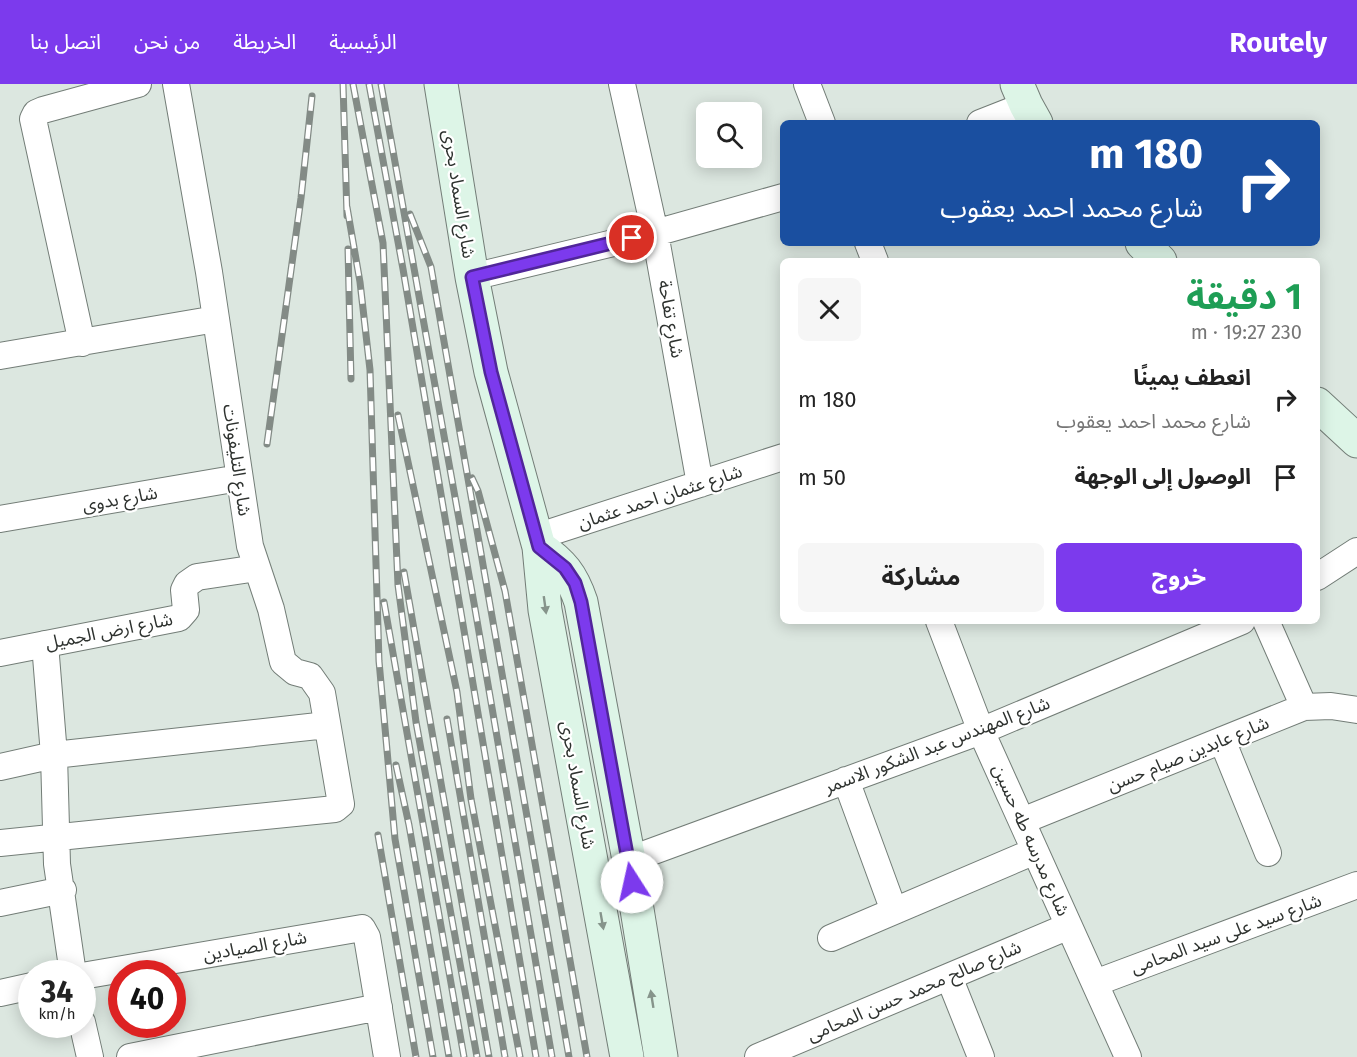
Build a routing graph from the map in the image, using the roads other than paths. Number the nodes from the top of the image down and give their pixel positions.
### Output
1 (138, 84) edge
2 (176, 84) edge
3 (441, 84) edge
4 (622, 84) edge
5 (807, 84) edge
6 (1026, 104) edge
7 (821, 120) edge
8 (987, 120) edge
9 (780, 198) edge
10 (655, 233) junction
11 (1145, 246) edge
12 (1157, 258) edge
13 (472, 277) junction
14 (216, 320) junction
15 (82, 343) junction
16 (0, 356) edge
17 (1320, 407) edge
18 (1357, 441) edge
19 (780, 458) edge
20 (239, 478) junction
21 (700, 484) junction
22 (0, 519) edge
23 (538, 542) junction
24 (1357, 551) edge
25 (257, 568) junction
26 (1320, 575) edge
27 (940, 624) edge
28 (1235, 624) edge
29 (1267, 624) edge
30 (45, 644) junction
31 (0, 653) edge
32 (1304, 707) junction
33 (1357, 710) edge
34 (327, 725) junction
35 (981, 731) junction
36 (1222, 740) junction
37 (54, 755) junction
38 (0, 767) edge
39 (846, 780) junction
40 (1022, 821) junction
41 (56, 837) junction
42 (0, 843) edge
43 (1035, 851) junction
44 (1268, 853) dead end
45 (628, 860) junction
46 (1357, 885) edge
47 (63, 890) junction
48 (0, 903) edge
49 (894, 911) junction
50 (1069, 926) junction
51 (831, 938) dead end
52 (71, 960) edge
53 (96, 974) edge
54 (949, 976) junction
55 (1095, 983) junction
56 (18, 989) edge
57 (0, 993) edge
58 (379, 1007) junction
59 (86, 1038) edge
60 (90, 1057) edge
61 (130, 1057) edge
62 (387, 1057) edge
63 (627, 1057) edge
64 (661, 1057) edge
65 (758, 1057) edge
66 (981, 1057) edge
67 (1128, 1057) edge

1 - 15 street
2 - 14 street, شارع التليفونات
3 - 13 street, شارع السماد بحرى
4 - 10 street, شارع تفاحة
5 - 7 street
6 - 8 street
9 - 10 street
10 - 13 street
10 - 21 street, شارع تفاحة
11 - 12 street
13 - 23 street, شارع السماد بحرى
14 - 15 street
14 - 20 street, شارع التليفونات
15 - 16 street
17 - 18 street
19 - 21 street, شارع عثمان احمد عثمان
20 - 22 street, شارع بدوى
20 - 25 street, شارع التليفونات
21 - 23 street, شارع عثمان احمد عثمان
23 - 45 street, شارع السماد بحرى
23 -> 63 street, شارع السماد بحرى
24 - 26 street
25 - 30 street, شارع ارض الجميل
25 - 34 street, شارع التليفونات
27 - 35 street, شارع مدرسه طه حسين
28 - 35 street, شارع المهندس عبد الشكور الاسمر
29 - 32 street
30 - 31 street, شارع ارض الجميل
30 - 37 street
32 - 33 street, شارع عابدين صيام حسن
32 - 36 street, شارع عابدين صيام حسن
34 - 37 street
34 - 41 street, شارع التليفونات
35 - 39 street, شارع المهندس عبد الشكور الاسمر
35 - 40 street, شارع مدرسه طه حسين
36 - 40 street, شارع عابدين صيام حسن
36 - 44 street
37 - 38 street
37 - 41 street
39 - 45 street, شارع المهندس عبد الشكور الاسمر
39 - 49 street
40 - 43 street, شارع مدرسه طه حسين
41 - 42 street
41 - 47 street
43 - 49 street
43 - 50 street, شارع مدرسه طه حسين
64 -> 45 street, شارع السماد بحرى
46 - 55 street, شارع سيد على سيد المحامى
47 - 48 street
47 - 52 street
49 - 51 street
50 - 54 street, شارع صالح محمد حسن المحامى
50 - 55 street, شارع مدرسه طه حسين
53 - 58 street, شارع الصيادين
54 - 65 street, شارع صالح محمد حسن المحامى
54 - 66 street
55 - 67 street, شارع مدرسه طه حسين
56 - 57 street
58 - 61 street
58 - 62 street
59 - 60 street

